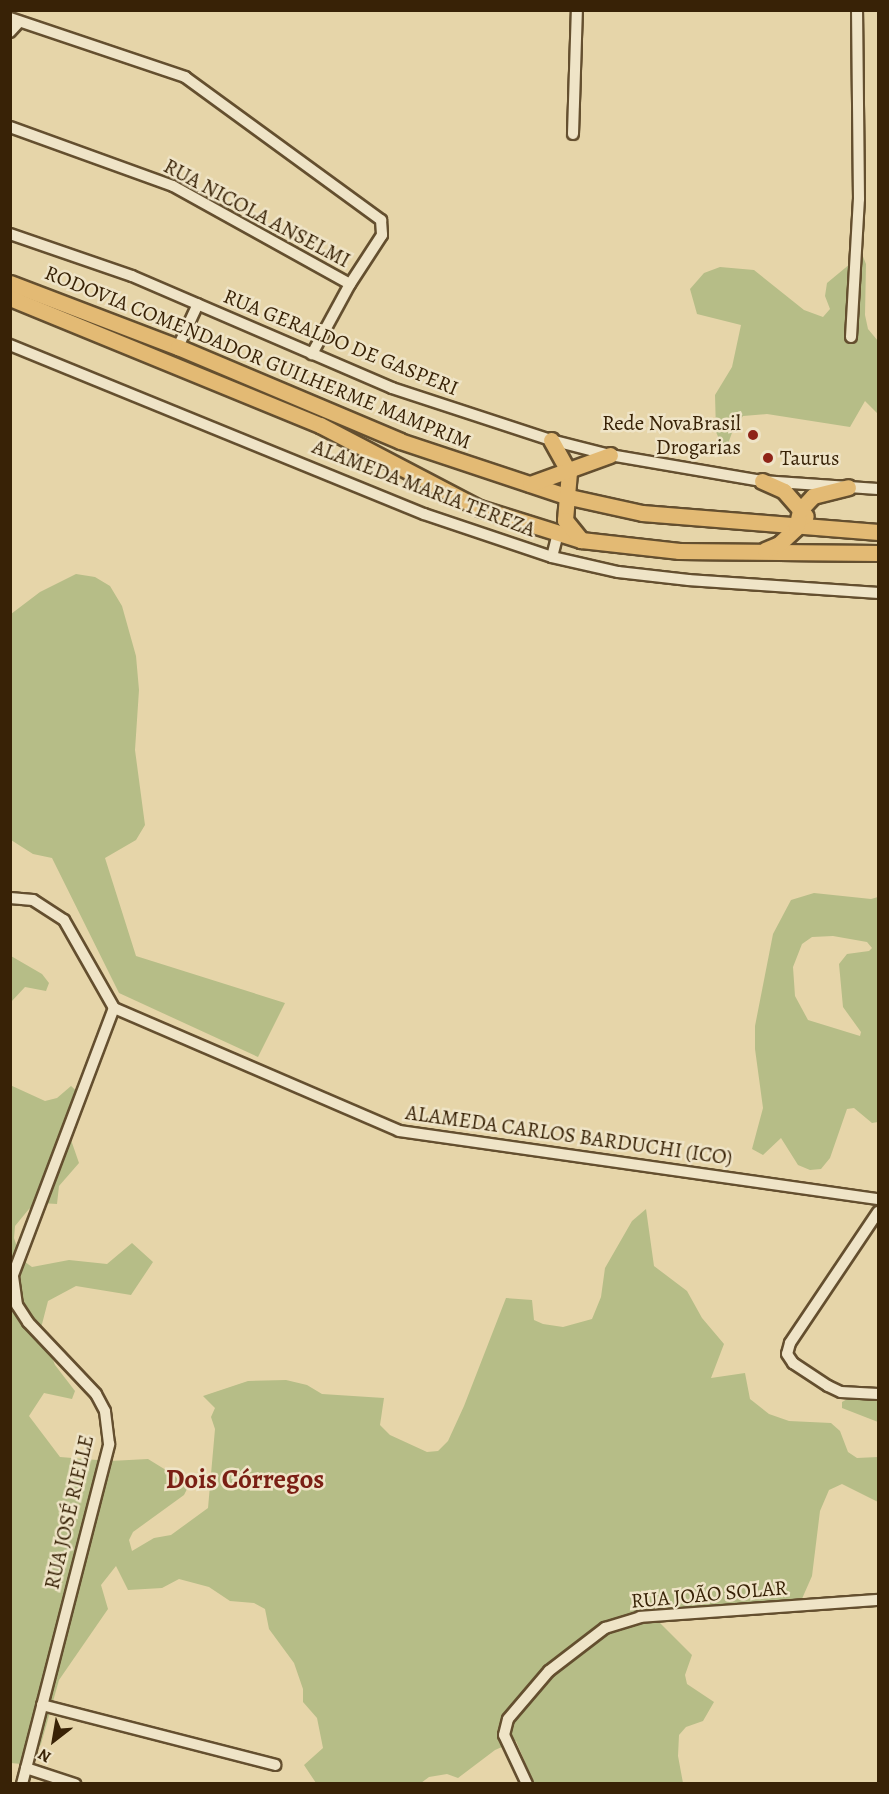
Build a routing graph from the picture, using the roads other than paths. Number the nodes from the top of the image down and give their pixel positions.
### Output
1 (577, 10) edge
2 (857, 10) edge
3 (14, 20) edge
4 (10, 32) edge
5 (10, 127) edge
6 (573, 134) dead end
7 (10, 234) edge
8 (10, 283) edge
9 (350, 284) junction
10 (12, 303) edge
11 (198, 304) junction
12 (851, 337) dead end
13 (10, 345) edge
14 (178, 347) junction
15 (312, 354) junction
16 (552, 440) junction
17 (610, 455) junction
18 (569, 472) junction
19 (762, 481) junction
20 (530, 484) junction
21 (848, 487) junction
22 (879, 489) edge
23 (565, 496) junction
24 (800, 510) junction
25 (796, 528) junction
26 (819, 528) junction
27 (879, 532) edge
28 (558, 533) junction
29 (580, 540) junction
30 (762, 551) junction
31 (879, 553) edge
32 (552, 557) junction
33 (879, 592) edge
34 (10, 898) edge
35 (114, 1008) junction
36 (879, 1199) edge
37 (879, 1212) edge
38 (879, 1394) edge
39 (879, 1600) edge
40 (42, 1705) junction
41 (275, 1765) dead end
42 (26, 1768) junction
43 (22, 1784) edge
44 (75, 1784) edge
45 (527, 1784) edge

1 - 6 street
2 - 12 street
3 - 4 street
3 - 9 street
5 - 9 street, RUA NICOLA ANSELMI
7 - 11 street, RUA GERALDO DE GASPERI
8 - 14 main road, RODOVIA COMENDADOR GUILHERME MAMPRIM
9 - 15 street
10 - 28 main road, RODOVIA COMENDADOR GUILHERME MAMPRIM
11 - 14 street
11 - 15 street, RUA GERALDO DE GASPERI
13 - 32 street, ALAMEDA MARIA TEREZA
14 - 20 main road, RODOVIA COMENDADOR GUILHERME MAMPRIM
15 - 16 street, RUA GERALDO DE GASPERI
16 - 17 street, RUA GERALDO DE GASPERI
16 - 18 main road
17 - 18 main road
17 - 19 street, RUA GERALDO DE GASPERI
18 - 20 main road
18 - 23 main road
19 - 21 street, RUA GERALDO DE GASPERI
19 - 24 main road
20 - 23 main road, RODOVIA COMENDADOR GUILHERME MAMPRIM
21 - 22 street, RUA GERALDO DE GASPERI
21 - 24 main road
23 - 25 main road, RODOVIA COMENDADOR GUILHERME MAMPRIM
23 - 29 main road
24 - 25 main road
24 - 26 main road
25 - 26 main road, RODOVIA COMENDADOR GUILHERME MAMPRIM
25 - 30 main road
26 - 27 main road, RODOVIA COMENDADOR GUILHERME MAMPRIM
28 - 29 main road, RODOVIA COMENDADOR GUILHERME MAMPRIM
28 - 32 street
29 - 30 main road, RODOVIA COMENDADOR GUILHERME MAMPRIM
30 - 31 main road, RODOVIA COMENDADOR GUILHERME MAMPRIM
32 - 33 street, ALAMEDA MARIA TEREZA
34 - 35 street
35 - 36 street, ALAMEDA CARLOS BARDUCHI (ICO)
35 - 40 street, RUA JOSÉ RIELLE
37 - 38 street
39 - 45 street, RUA JOÃO SOLAR
40 - 41 street
40 - 42 street, RUA JOSÉ RIELLE
42 - 43 street, RUA JOSÉ RIELLE
42 - 44 street

